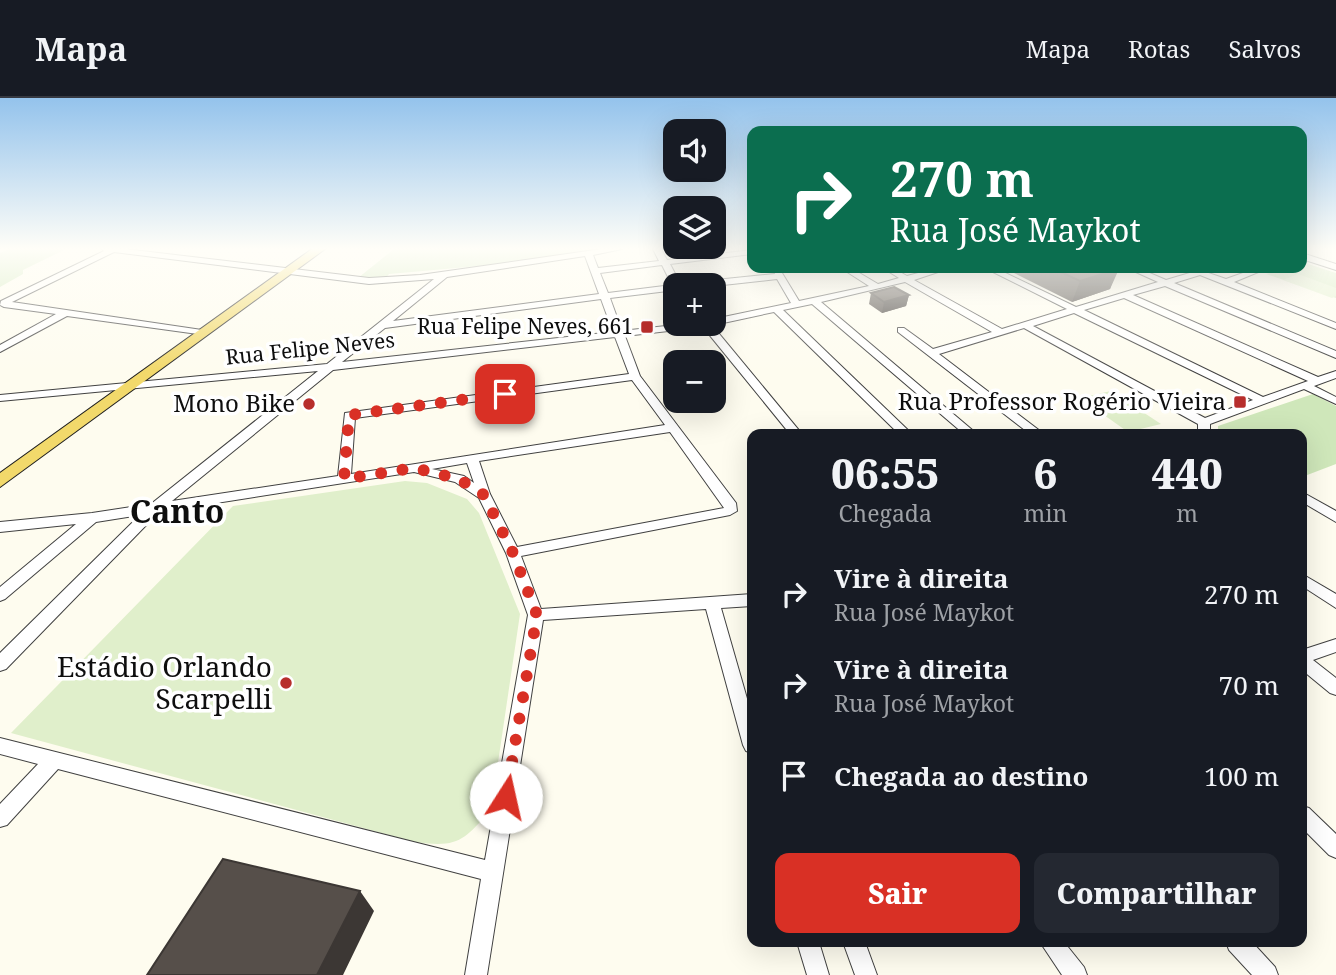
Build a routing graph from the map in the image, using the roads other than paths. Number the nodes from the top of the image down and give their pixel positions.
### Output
1 (31, 290) edge
2 (262, 290) edge
3 (426, 290) edge
4 (600, 290) edge
5 (647, 290) edge
6 (788, 290) edge
7 (864, 290) edge
8 (926, 290) edge
9 (1034, 290) edge
10 (1142, 290) edge
11 (1182, 290) edge
12 (1246, 290) edge
13 (1125, 295) junction
14 (602, 296) junction
15 (815, 301) junction
16 (2, 305) edge
17 (797, 305) junction
18 (776, 309) junction
19 (1075, 310) junction
20 (66, 313) junction
21 (726, 319) edge
22 (1025, 325) junction
23 (381, 326) junction
24 (1336, 326) edge
25 (663, 329) edge
26 (901, 330) dead end
27 (1000, 332) junction
28 (202, 333) junction
29 (616, 334) junction
30 (716, 336) edge
31 (0, 349) edge
32 (930, 353) junction
33 (1336, 355) edge
34 (330, 367) junction
35 (1336, 374) edge
36 (635, 376) junction
37 (1318, 381) junction
38 (1304, 385) junction
39 (132, 386) junction
40 (0, 398) edge
41 (1263, 401) junction
42 (1336, 401) edge
43 (671, 428) junction
44 (792, 429) edge
45 (901, 429) edge
46 (965, 429) edge
47 (1031, 429) edge
48 (1201, 429) edge
49 (1208, 429) edge
50 (472, 459) junction
51 (414, 468) junction
52 (344, 479) junction
53 (0, 481) edge
54 (484, 495) junction
55 (1307, 498) edge
56 (154, 509) junction
57 (1336, 517) edge
58 (92, 518) junction
59 (0, 527) edge
60 (513, 553) junction
61 (1307, 582) edge
62 (0, 595) edge
63 (747, 600) edge
64 (1336, 602) edge
65 (712, 603) junction
66 (537, 615) junction
67 (1336, 645) edge
68 (1307, 656) edge
69 (1307, 662) edge
70 (0, 664) edge
71 (1336, 688) edge
72 (747, 727) edge
73 (0, 746) edge
74 (54, 761) junction
75 (0, 818) edge
76 (1307, 820) edge
77 (1336, 848) edge
78 (494, 872) junction
79 (810, 947) edge
80 (861, 947) edge
81 (1055, 947) edge
82 (1242, 947) edge
83 (476, 975) edge
84 (818, 975) edge
85 (866, 975) edge
86 (1076, 975) edge
87 (1267, 975) edge

1 - 16 street
2 - 28 main road
3 - 23 street
4 - 14 street
5 - 14 street
6 - 17 street
7 - 15 street
8 - 27 street
9 - 19 street
10 - 13 street
11 - 33 street
12 - 24 street
13 - 19 street
13 - 37 street
14 - 23 street
14 - 29 street
15 - 17 street
15 - 46 street
16 - 20 street
17 - 18 street
18 - 21 street
18 - 45 street
19 - 22 street
19 - 41 street
20 - 28 street
20 - 31 street
22 - 27 street
22 - 48 street
23 - 34 street
25 - 29 street, Rua Felipe Neves
26 - 32 street
27 - 32 street
28 - 39 main road
29 - 34 street, Rua Felipe Neves
29 - 36 street
30 - 44 street
32 - 47 street
34 - 39 street, Rua Felipe Neves
34 - 56 street
35 - 37 street
36 - 43 street
36 - 52 street
37 - 38 street
38 - 41 street
38 - 42 street
39 - 40 street, Rua Felipe Neves
39 - 53 main road
41 - 49 street
43 - 50 street
43 - 60 street
50 - 51 street
50 - 54 street
51 - 52 street
51 - 54 street
52 - 56 street
54 - 60 street
55 - 57 street
56 - 58 street
56 - 70 street
58 - 59 street
58 - 62 street
60 - 66 street
61 - 64 street
63 - 65 street
65 - 66 street
65 - 72 street
66 - 78 street
67 - 68 street
69 - 71 street
73 - 74 street
74 - 75 street
74 - 78 street
76 - 77 street
78 - 83 street
79 - 84 street
80 - 85 street
81 - 86 street
82 - 87 street

